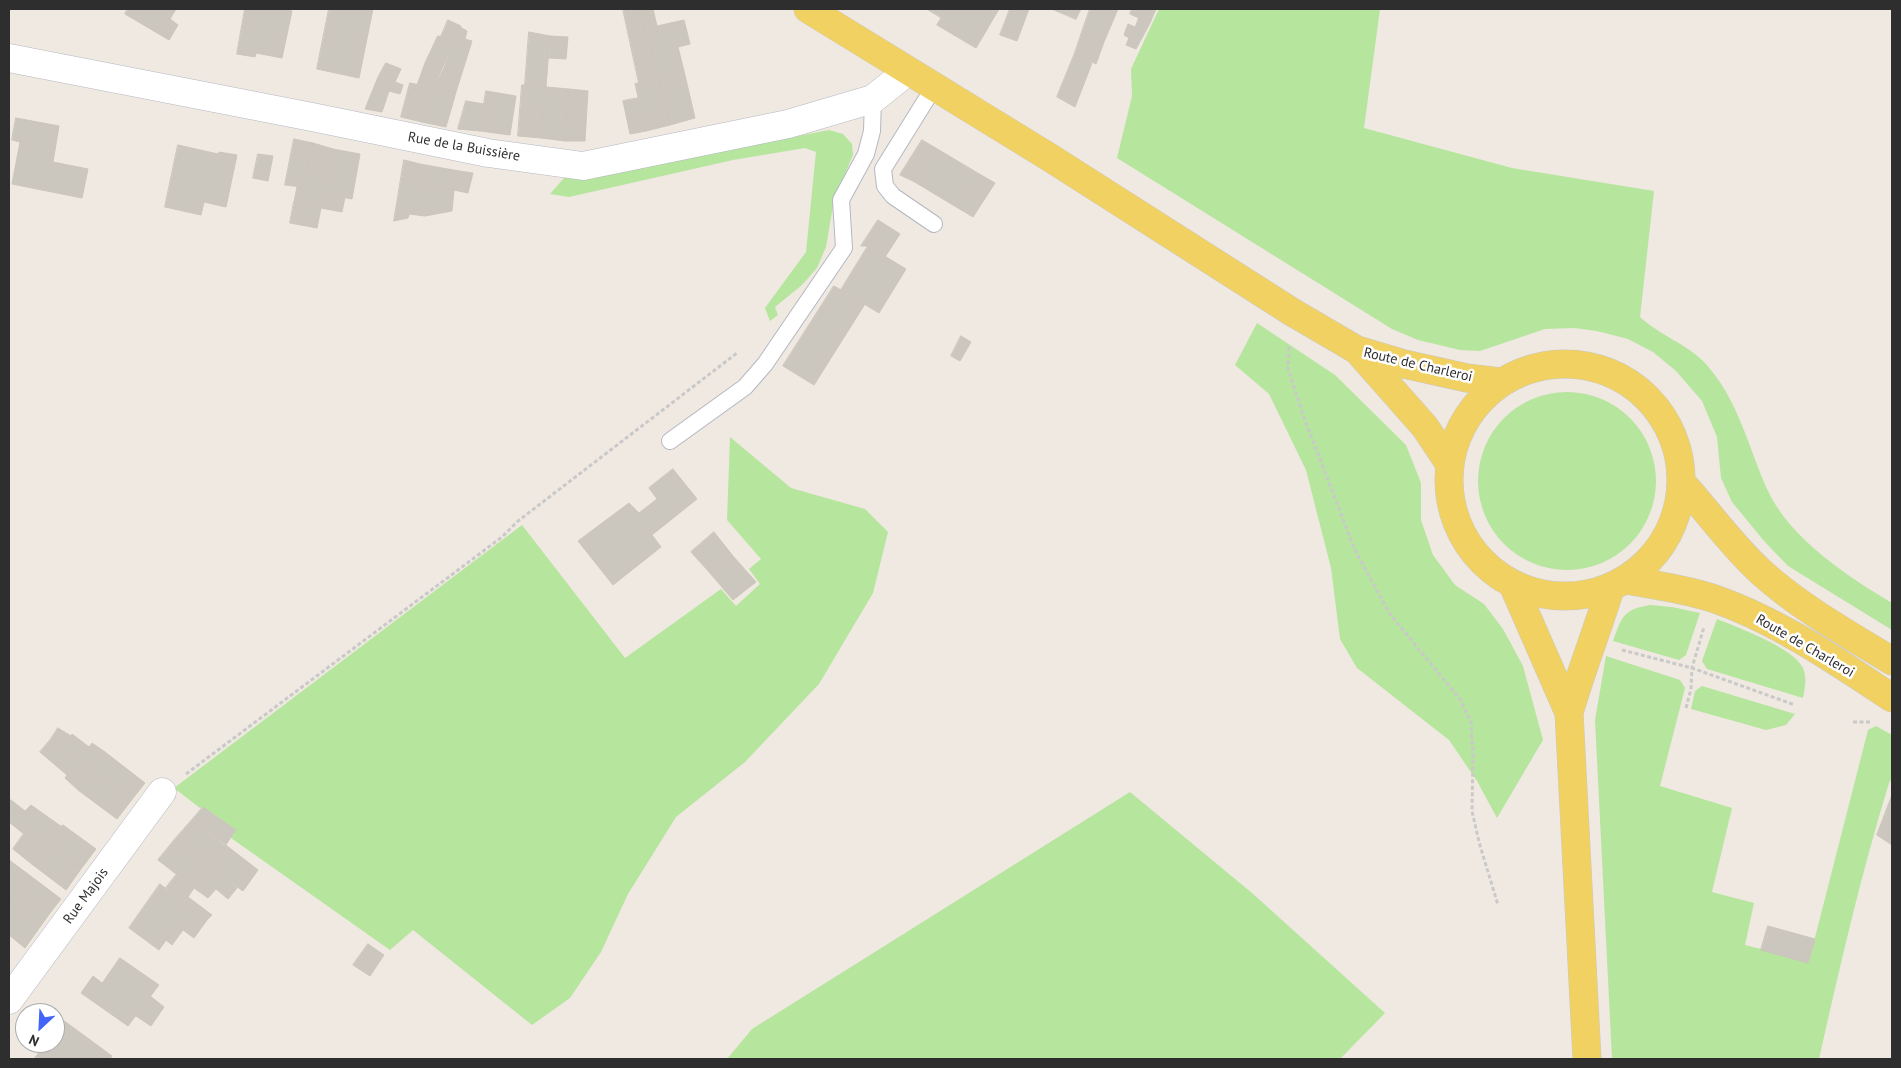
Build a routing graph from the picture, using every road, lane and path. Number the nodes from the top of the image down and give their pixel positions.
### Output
1 (808, 9) edge
2 (9, 58) edge
3 (908, 71) junction
4 (934, 87) junction
5 (873, 99) junction
6 (934, 224) dead end
7 (1292, 312) junction
8 (745, 348) dead end
9 (1357, 350) junction
10 (1501, 382) junction
11 (670, 441) dead end
12 (1450, 463) junction
13 (1683, 484) junction
14 (1513, 585) junction
15 (1618, 585) junction
16 (1593, 643) junction
17 (1892, 662) edge
18 (1892, 698) edge
19 (1795, 705) dead end
20 (1569, 712) junction
21 (162, 792) joint
22 (1498, 905) dead end
23 (9, 1000) edge
24 (1587, 1059) edge

1 - 3 main road
2 - 5 street, Rue de la Buissière
3 - 4 main road
3 - 5 street, Rue de la Buissière
4 - 6 lane
4 - 7 main road
5 - 11 lane
7 - 9 main road
7 - 22 path
8 - 21 path
9 - 10 main road, Route de Charleroi
9 - 12 main road, Route de Charleroi
10 - 12 main road, Route de Charleroi
10 - 13 main road, Route de Charleroi
12 - 14 main road, Route de Charleroi
13 - 15 main road, Route de Charleroi
13 - 17 main road
14 - 15 main road, Route de Charleroi
14 - 20 main road
15 - 16 main road
15 - 18 main road, Route de Charleroi
16 - 19 path
16 - 20 main road
20 - 24 main road
21 - 23 street, Rue Majois

